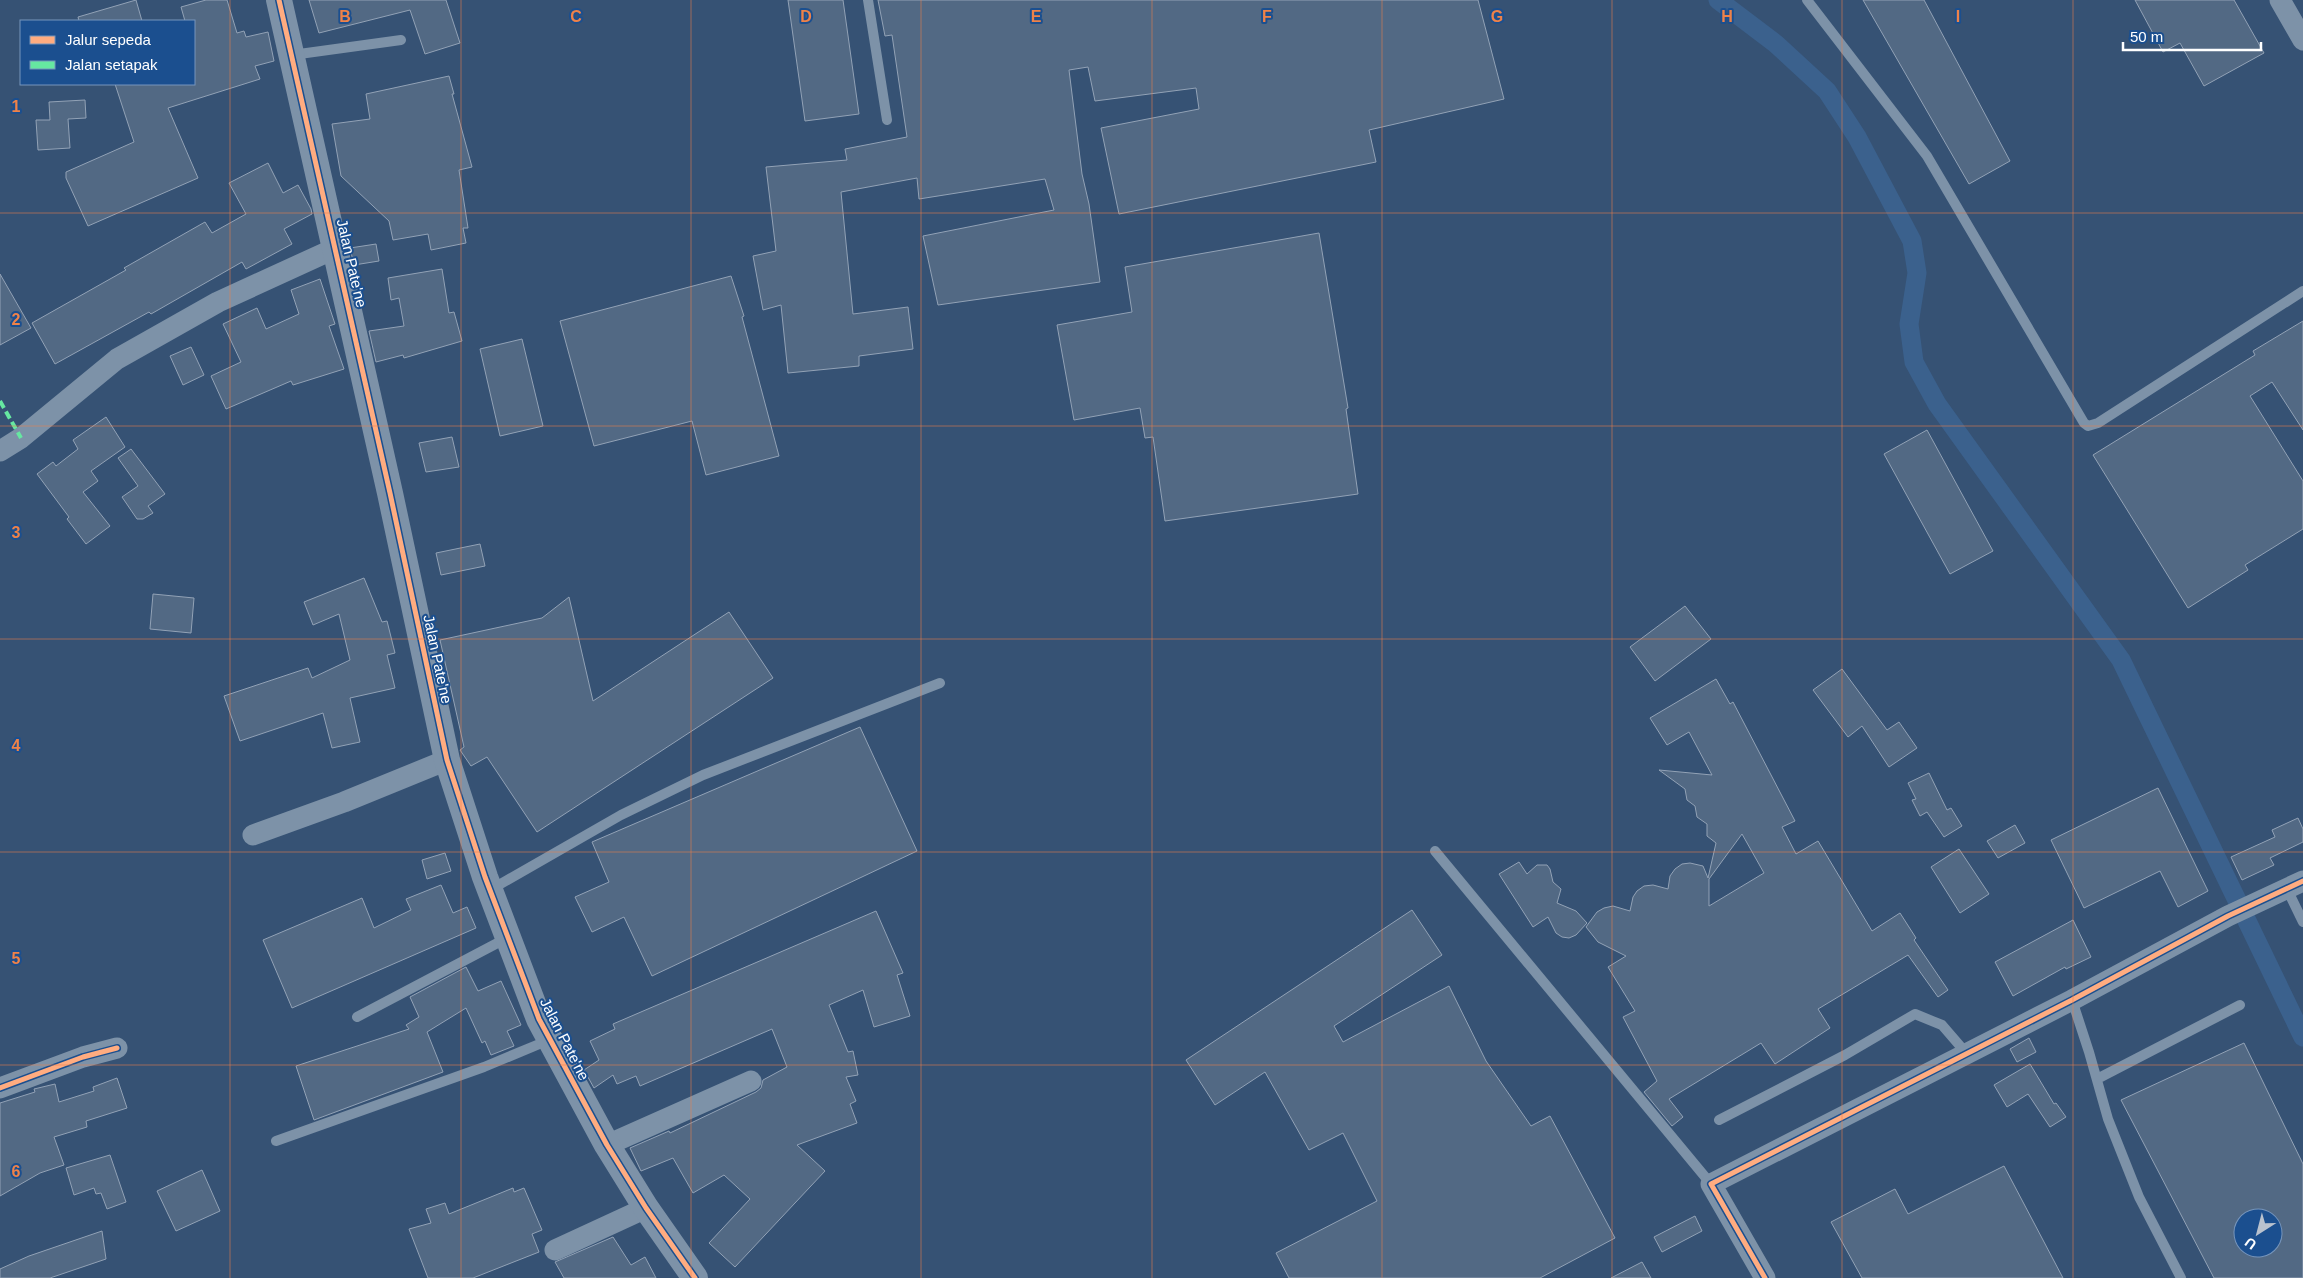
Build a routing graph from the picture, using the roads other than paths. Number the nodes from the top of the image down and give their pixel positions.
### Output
1 (279, 0) edge
2 (868, 0) edge
3 (1807, 0) edge
4 (2280, 0) edge
5 (401, 40) dead end
6 (2303, 40) edge
7 (292, 55) junction
8 (887, 120) dead end
9 (336, 248) junction
10 (2303, 291) edge
11 (0, 451) edge
12 (940, 683) dead end
13 (447, 760) junction
14 (253, 835) dead end
15 (1435, 851) dead end
16 (2295, 885) edge
17 (490, 890) junction
18 (2303, 922) edge
19 (508, 938) junction
20 (2072, 1000) junction
21 (2240, 1005) dead end
22 (357, 1017) dead end
23 (550, 1040) junction
24 (117, 1048) dead end
25 (1967, 1054) junction
26 (2097, 1079) junction
27 (751, 1081) dead end
28 (0, 1088) edge
29 (1718, 1120) dead end
30 (276, 1140) dead end
31 (607, 1145) junction
32 (1711, 1184) junction
33 (646, 1208) junction
34 (555, 1250) dead end
35 (695, 1278) edge
36 (1765, 1278) edge
37 (2181, 1278) edge

1 - 7 street, Jalan Pate'ne
2 - 8 lane
3 - 10 lane
4 - 6 street
5 - 7 lane
7 - 9 street, Jalan Pate'ne
9 - 11 street
9 - 13 street, Jalan Pate'ne
12 - 17 lane
13 - 14 street
13 - 17 street, Jalan Pate'ne
15 - 32 lane
16 - 18 lane
16 - 20 street
17 - 19 street, Jalan Pate'ne
19 - 22 lane
19 - 23 street, Jalan Pate'ne
20 - 25 street
20 - 26 lane
21 - 26 lane
23 - 30 lane
23 - 31 street, Jalan Pate'ne
24 - 28 street
25 - 29 lane
25 - 32 street
26 - 37 lane
27 - 31 street
31 - 33 street, Jalan Pate'ne
32 - 36 street
33 - 34 street
33 - 35 street, Jalan Pate'ne

